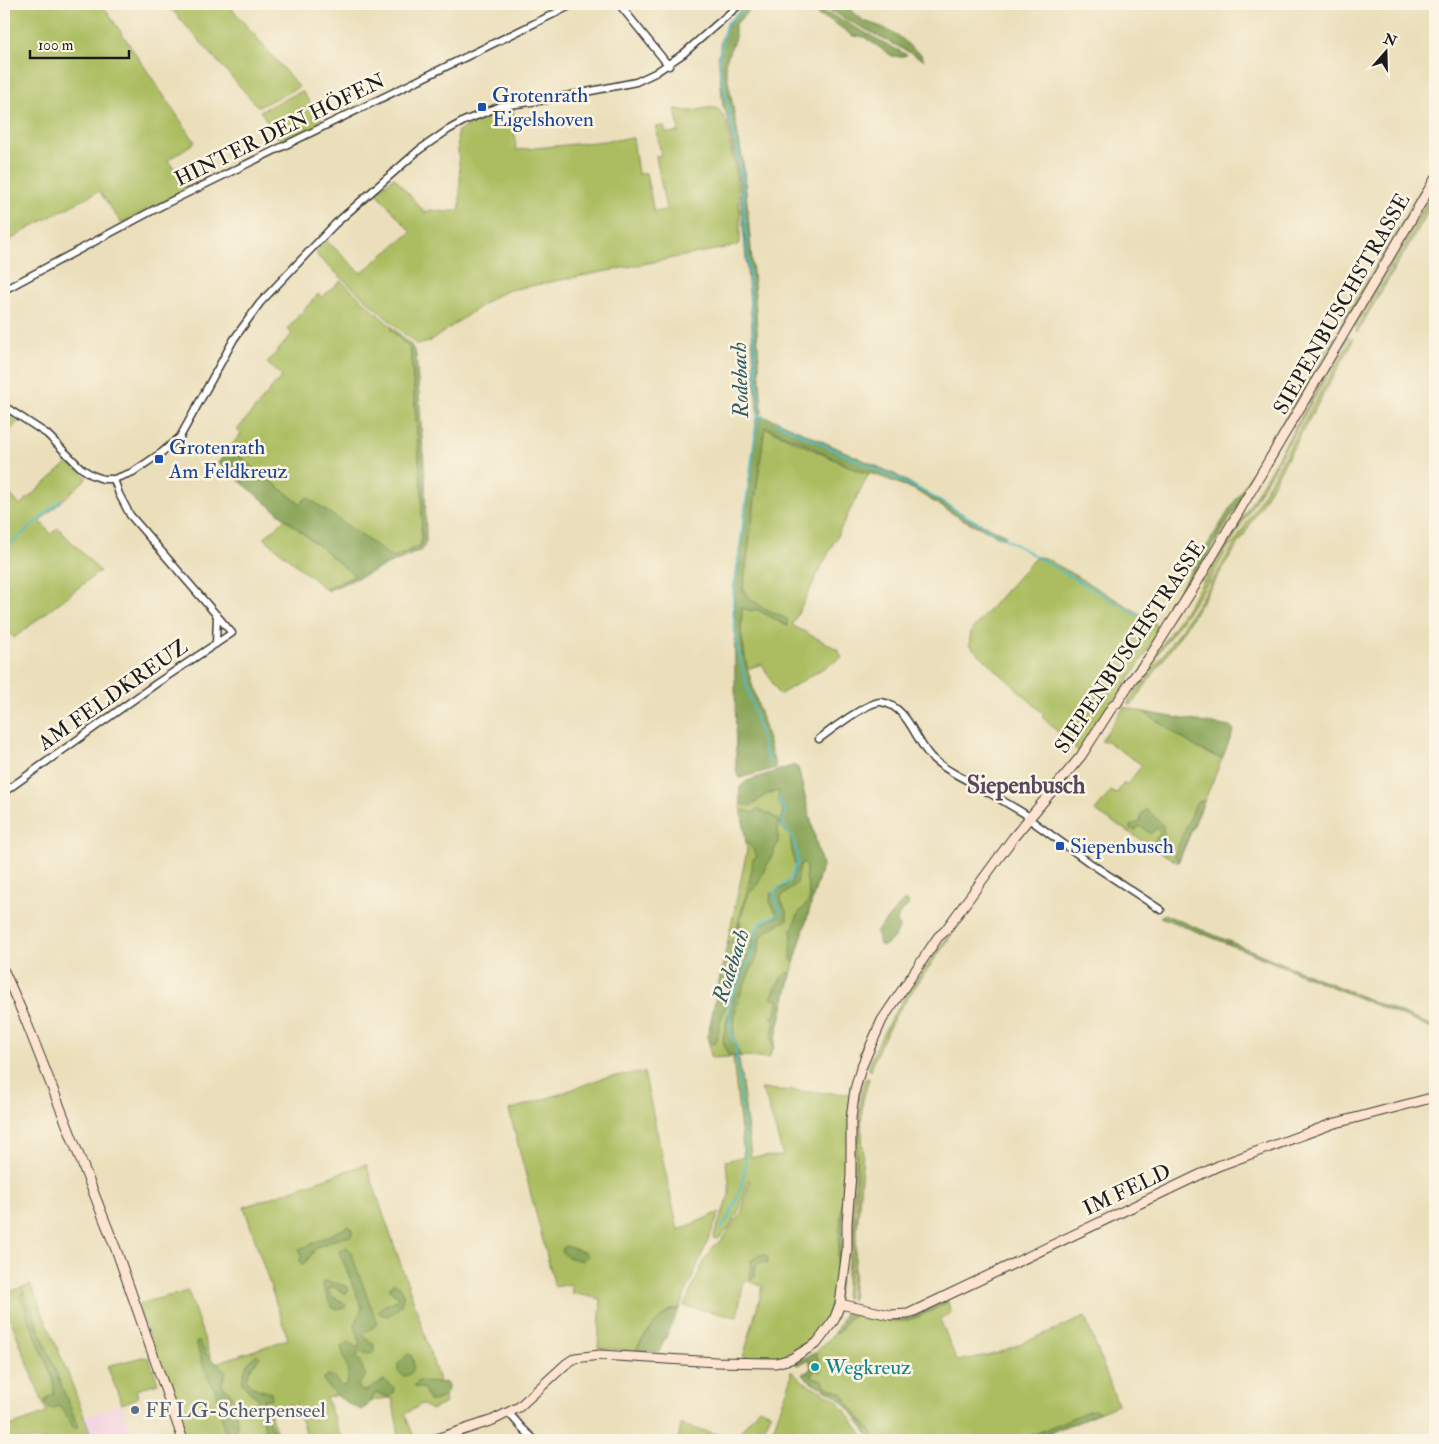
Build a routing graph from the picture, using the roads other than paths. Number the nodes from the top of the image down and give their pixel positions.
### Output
1 (574, 4) edge
2 (619, 4) edge
3 (740, 4) edge
4 (669, 66) junction
5 (1435, 179) edge
6 (4, 290) edge
7 (4, 406) edge
8 (114, 479) junction
9 (217, 615) junction
10 (216, 644) junction
11 (819, 739) dead end
12 (4, 792) edge
13 (1029, 818) junction
14 (1161, 910) dead end
15 (4, 971) edge
16 (1435, 1097) edge
17 (840, 1304) junction
18 (509, 1413) junction
19 (183, 1440) edge
20 (433, 1440) edge
21 (535, 1440) edge

1 - 6 street, HINTER DEN HÖFEN
2 - 4 street
3 - 4 street
4 - 8 street
5 - 13 main road, SIEPENBUSCHSTRASSE
7 - 8 street
8 - 9 street, AM FELDKREUZ
9 - 10 street, AM FELDKREUZ
9 - 10 street, AM FELDKREUZ
10 - 12 street, AM FELDKREUZ
11 - 13 street
13 - 14 street
13 - 17 main road, SIEPENBUSCHSTRASSE
15 - 19 main road
16 - 17 main road, IM FELD
17 - 18 main road, SIEPENBUSCHSTRASSE
18 - 20 main road, SIEPENBUSCHSTRASSE
18 - 21 street

